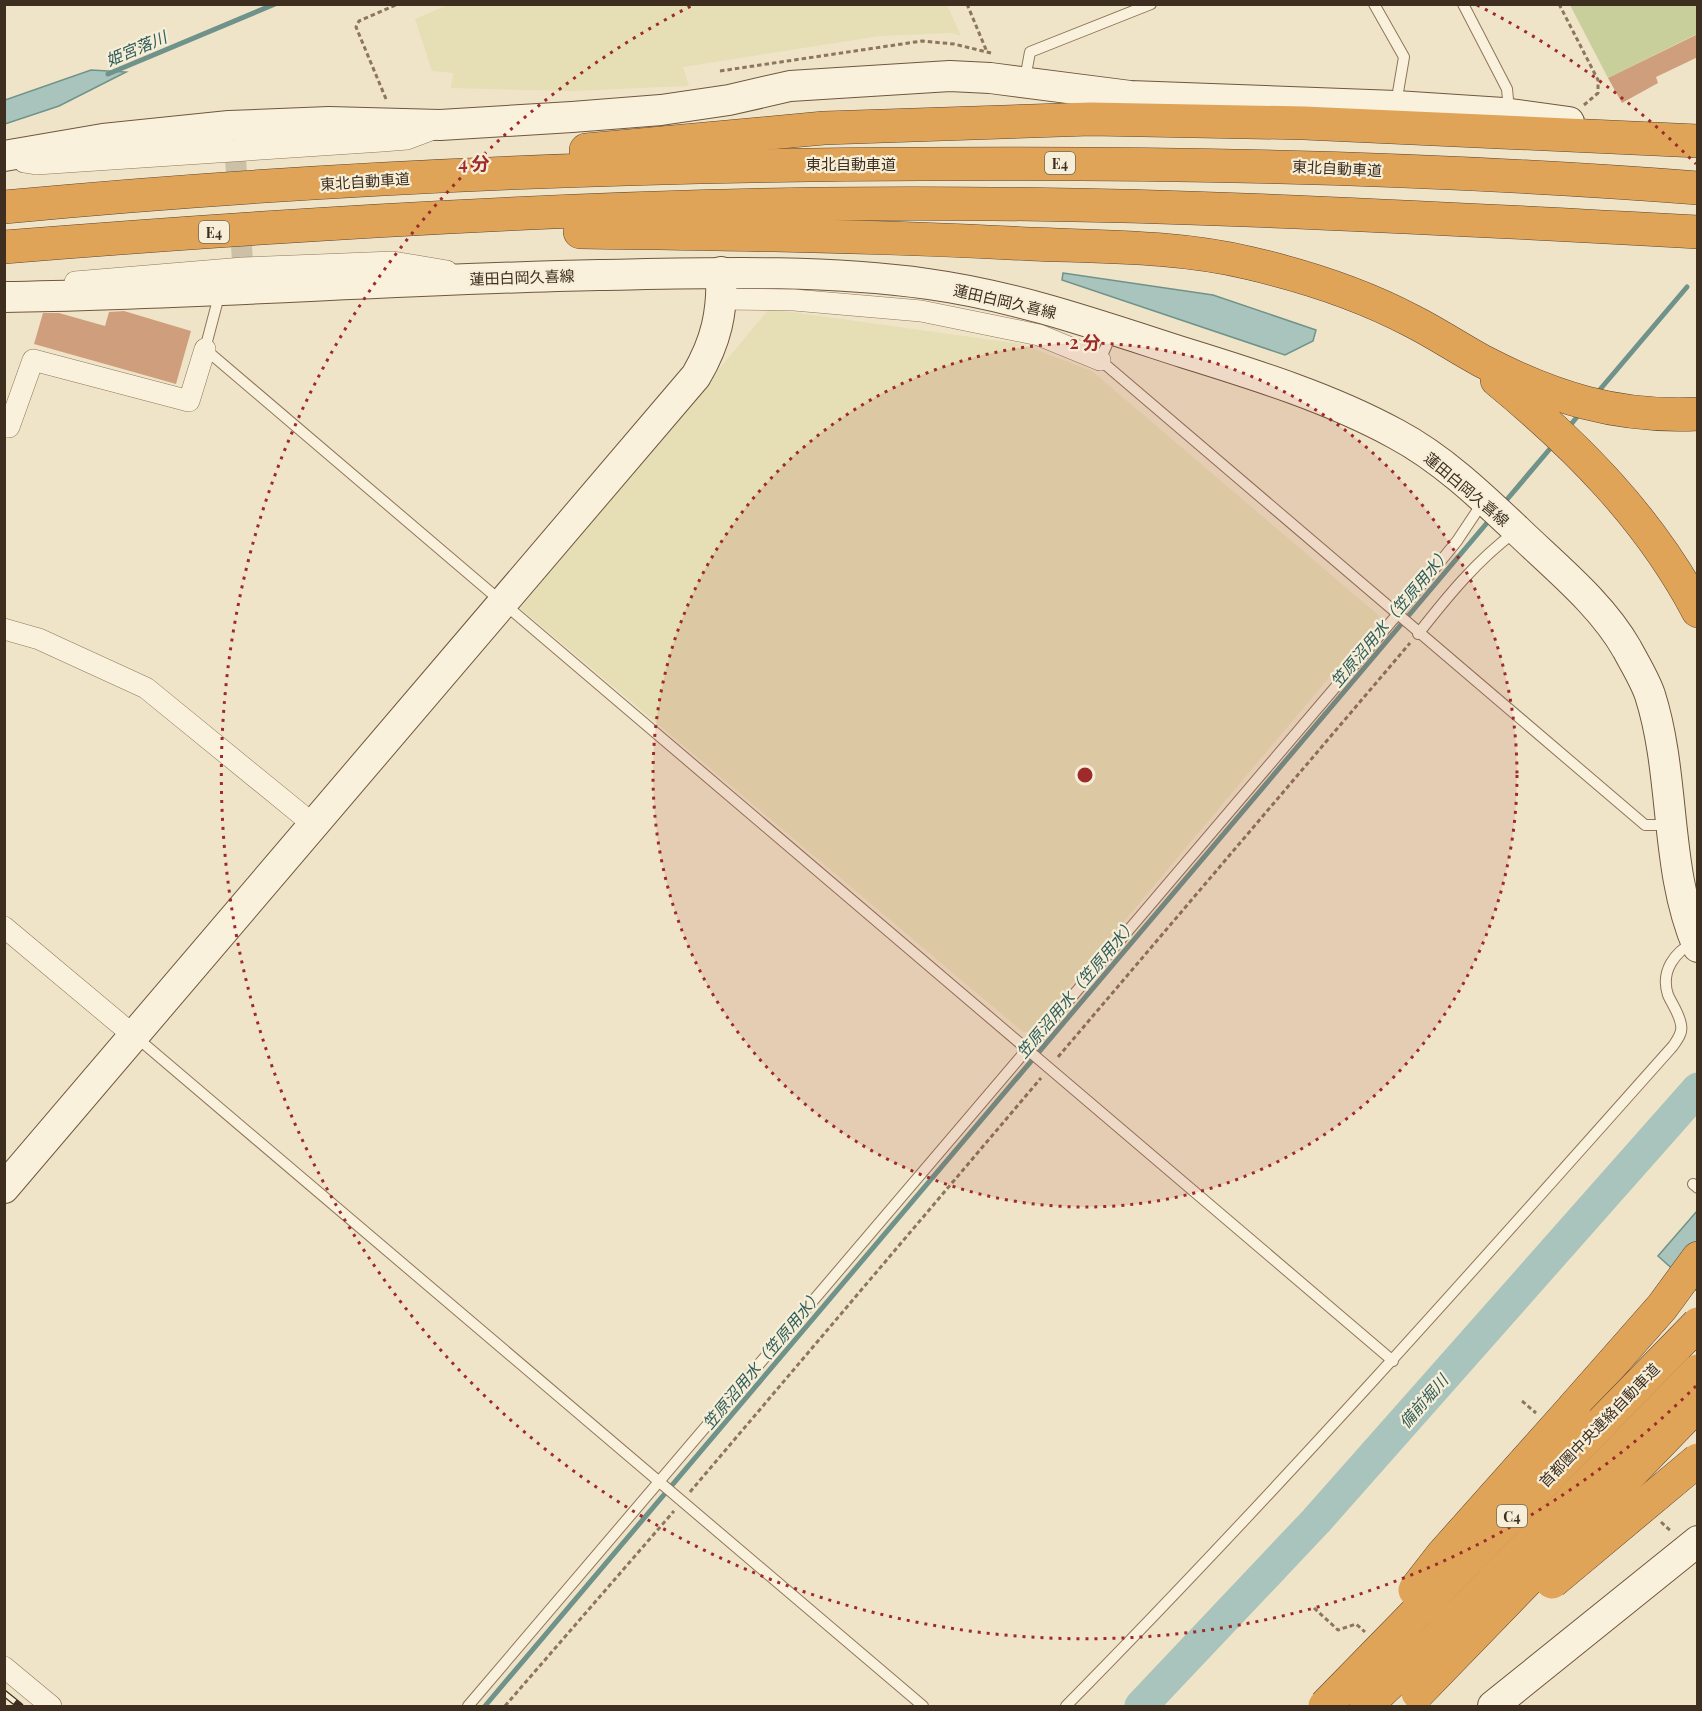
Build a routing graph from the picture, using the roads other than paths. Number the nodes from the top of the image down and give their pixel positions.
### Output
1 (1152, 4) edge
2 (1374, 4) edge
3 (1463, 4) edge
4 (1024, 83) junction
5 (1396, 106) junction
6 (1509, 114) junction
7 (440, 125) junction
8 (1698, 136) edge
9 (1698, 141) edge
10 (4, 157) edge
11 (421, 177) junction
12 (1698, 188) edge
13 (4, 207) edge
14 (423, 219) junction
15 (1698, 232) edge
16 (4, 247) edge
17 (476, 278) junction
18 (722, 286) junction
19 (220, 292) junction
20 (16, 297) edge
21 (1113, 330) junction
22 (205, 349) junction
23 (1100, 360) junction
24 (1544, 403) junction
25 (1698, 414) edge
26 (9, 427) dead end
27 (1485, 499) junction
28 (1517, 530) junction
29 (501, 602) junction
30 (1698, 611) edge
31 (1396, 616) junction
32 (4, 629) edge
33 (1418, 634) junction
34 (314, 825) junction
35 (1671, 825) junction
36 (4, 927) edge
37 (1696, 944) edge
38 (133, 1035) junction
39 (1028, 1049) junction
40 (4, 1188) edge
41 (1698, 1258) edge
42 (1698, 1324) edge
43 (1394, 1360) junction
44 (1698, 1371) edge
45 (1698, 1404) edge
46 (1698, 1460) edge
47 (659, 1481) junction
48 (1698, 1541) edge
49 (4, 1666) edge
50 (1411, 1700) edge
51 (51, 1707) edge
52 (468, 1707) edge
53 (923, 1707) edge
54 (1066, 1707) edge
55 (1324, 1707) edge
56 (1366, 1707) edge
57 (1492, 1707) edge

1 - 4 lane
2 - 5 lane
3 - 6 lane
4 - 5 street
4 - 7 street
5 - 6 street
6 - 8 street
7 - 10 street
7 - 10 street
9 - 11 highway
11 - 12 highway, 東北自動車道 / E4
11 - 13 highway, 東北自動車道 / E4
14 - 15 highway, E4
14 - 16 highway, E4
14 - 24 highway
17 - 18 street, 蓮田白岡久喜線
17 - 19 street, 蓮田白岡久喜線
17 - 20 street
18 - 21 street, 蓮田白岡久喜線
18 - 23 street
18 - 29 street
19 - 20 street, 蓮田白岡久喜線
19 - 22 lane
21 - 23 lane
21 - 27 street, 蓮田白岡久喜線
22 - 26 street
22 - 29 lane
23 - 31 lane
24 - 25 highway
24 - 30 highway
27 - 28 street, 蓮田白岡久喜線
27 - 31 lane
28 - 33 lane
28 - 35 street, 蓮田白岡久喜線
29 - 34 street
29 - 39 lane
31 - 33 lane
31 - 39 lane
32 - 34 street
33 - 35 lane
34 - 38 street
35 - 37 street, 蓮田白岡久喜線
36 - 38 street
37 - 43 lane
38 - 40 street
38 - 47 lane
39 - 43 lane
39 - 47 lane
41 - 55 highway, bridge
42 - 55 highway, 首都圏中央連絡自動車道 / C4, bridge
43 - 54 lane
44 - 56 highway, C4, bridge
45 - 50 highway, bridge
46 - 50 highway, bridge
47 - 52 lane
47 - 53 lane
48 - 57 street
49 - 51 street

